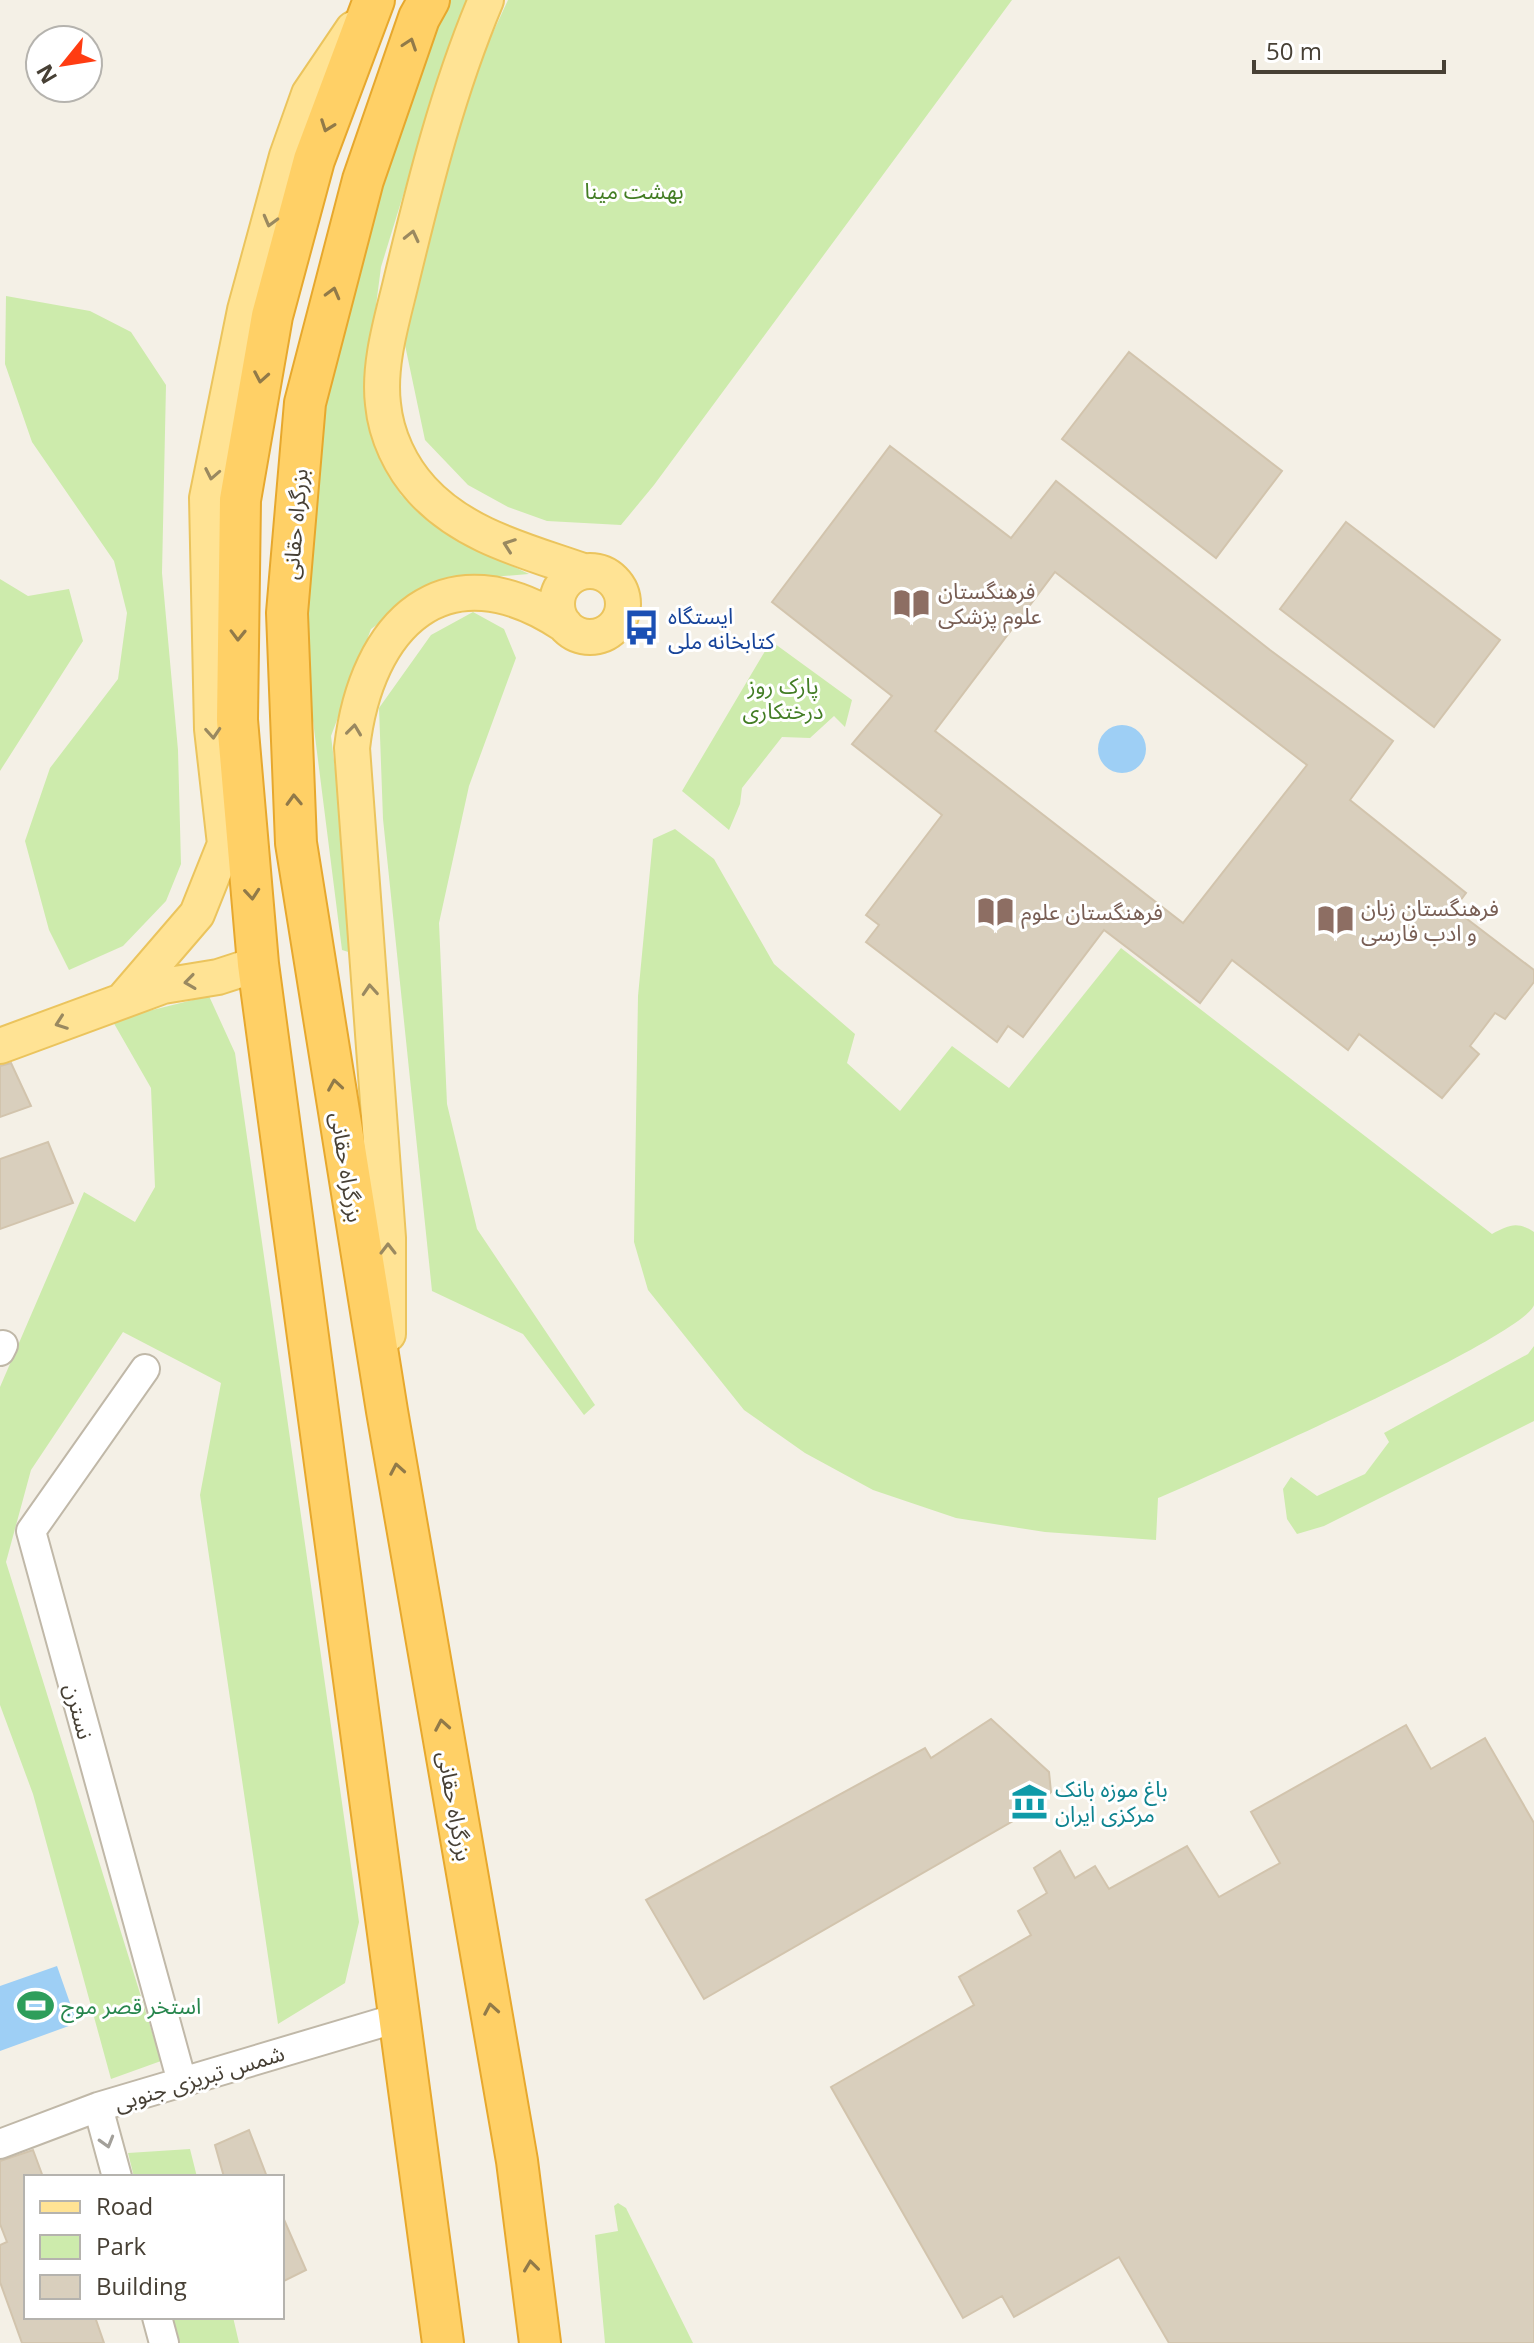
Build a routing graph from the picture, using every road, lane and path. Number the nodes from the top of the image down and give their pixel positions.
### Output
1 (373, 0) edge
2 (429, 0) edge
3 (486, 0) edge
4 (583, 571) junction
5 (565, 625) junction
6 (258, 964) junction
7 (123, 1000) junction
8 (0, 1046) edge
9 (145, 1369) dead end
10 (387, 1411) junction
11 (401, 2017) junction
12 (182, 2082) junction
13 (98, 2107) junction
14 (0, 2144) edge
15 (116, 2175) edge
16 (158, 2319) edge
17 (164, 2343) edge
18 (443, 2343) edge
19 (540, 2343) edge

1 -> 6 highway
1 -> 7 main road
10 -> 2 highway, بزرگراه حقانی
4 -> 3 main road
4 - 5 main road
4 - 5 main road
10 -> 5 main road
6 -> 7 main road
6 - 11 highway
7 -> 8 main road
9 - 12 street, نسترن
19 -> 10 highway, بزرگراه حقانی
11 - 12 street, شمس تبریزی جنوبی
11 - 18 highway
12 - 13 street, شمس تبریزی جنوبی
13 - 14 street, شمس تبریزی جنوبی
13 -> 15 street
16 - 17 street

